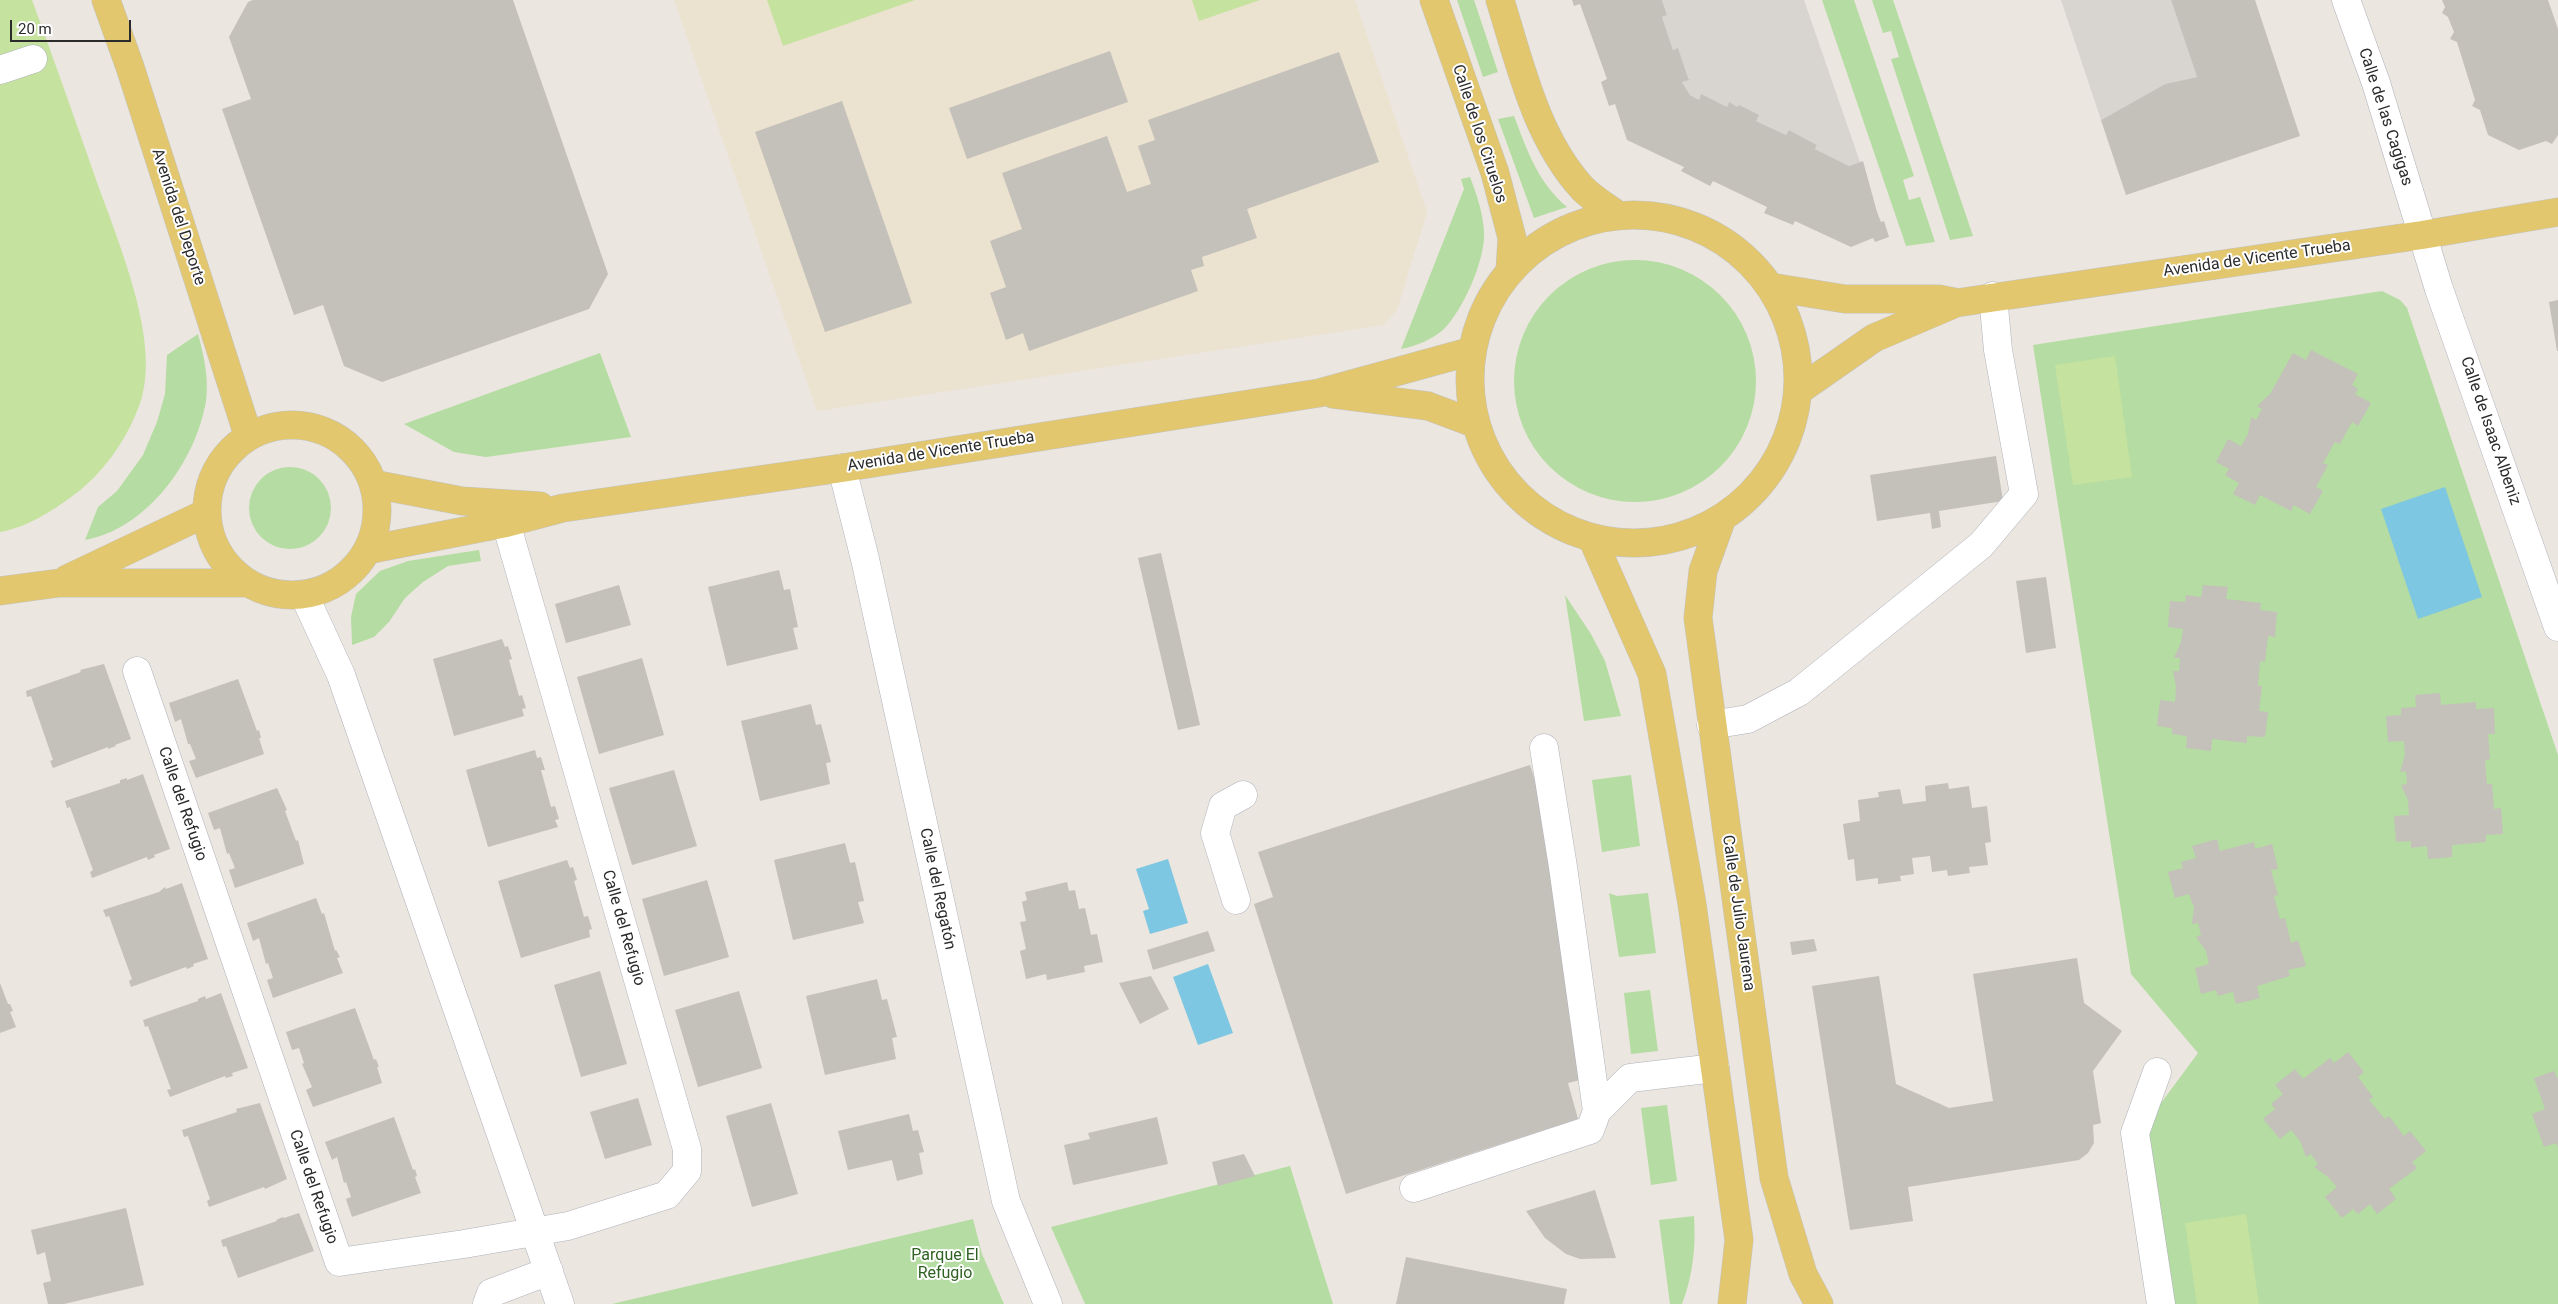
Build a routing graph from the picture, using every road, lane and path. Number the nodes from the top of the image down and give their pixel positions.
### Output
1 (106, 0) edge
2 (1434, 0) edge
3 (1500, 0) edge
4 (2346, 0) edge
5 (33, 59) dead end
6 (0, 70) edge
7 (2558, 212) edge
8 (1616, 214) junction
9 (2422, 235) junction
10 (1510, 270) junction
11 (1771, 287) junction
12 (1993, 296) junction
13 (1956, 303) junction
14 (1472, 351) junction
15 (1798, 391) junction
16 (1319, 393) junction
17 (1476, 424) junction
18 (248, 435) junction
19 (842, 468) junction
20 (373, 484) junction
21 (563, 508) junction
22 (206, 513) junction
23 (1722, 518) junction
24 (506, 523) junction
25 (1592, 538) junction
26 (367, 550) junction
27 (59, 583) junction
28 (247, 583) junction
29 (0, 591) edge
30 (304, 594) junction
31 (2558, 626) edge
32 (137, 671) dead end
33 (1711, 725) junction
34 (1544, 748) dead end
35 (1243, 796) dead end
36 (1236, 900) dead end
37 (1715, 1068) junction
38 (2157, 1072) dead end
39 (1597, 1111) junction
40 (1414, 1188) dead end
41 (533, 1231) junction
42 (549, 1272) junction
43 (487, 1304) edge
44 (560, 1304) edge
45 (1048, 1304) edge
46 (1732, 1304) edge
47 (1818, 1304) edge
48 (2161, 1304) edge

1 - 18 main road, Avenida del Deporte
2 - 10 main road, Calle de los Ciruelos
3 - 8 main road
4 - 9 street, Calle de las Cagigas
5 - 6 street
7 - 9 main road, Avenida de Vicente Trueba
8 - 10 main road
8 - 11 main road
9 - 12 main road, Avenida de Vicente Trueba
9 - 31 street, Calle de Isaac Albeniz
10 - 14 main road
11 - 13 main road, Avenida de Vicente Trueba
11 - 15 main road
12 - 13 main road, Avenida de Vicente Trueba
12 - 33 street
13 - 15 main road, Avenida de Vicente Trueba
14 - 16 main road, Avenida de Vicente Trueba
14 - 17 main road
15 - 23 main road
16 - 17 main road, Avenida de Vicente Trueba
16 - 19 main road, Avenida de Vicente Trueba
17 - 25 main road
18 - 20 main road
18 - 22 main road
19 - 21 main road, Avenida de Vicente Trueba
19 - 45 street, Calle del Regatón
20 - 21 main road, Avenida de Vicente Trueba
20 - 26 main road
21 - 24 main road, Avenida de Vicente Trueba
22 - 27 main road
22 - 28 main road
23 - 25 main road
23 - 33 main road, Calle de Julio Jaurena
24 - 26 main road, Avenida de Vicente Trueba
24 - 41 street, Calle del Refugio
25 - 37 main road
26 - 30 main road
27 - 28 main road
27 - 29 main road
28 - 30 main road
30 - 41 street
32 - 41 street, Calle del Refugio
33 - 47 main road, Calle de Julio Jaurena
34 - 39 street
35 - 36 street
37 - 39 street
37 - 46 main road
38 - 48 street
39 - 40 street
41 - 42 street
42 - 43 street
42 - 44 street

